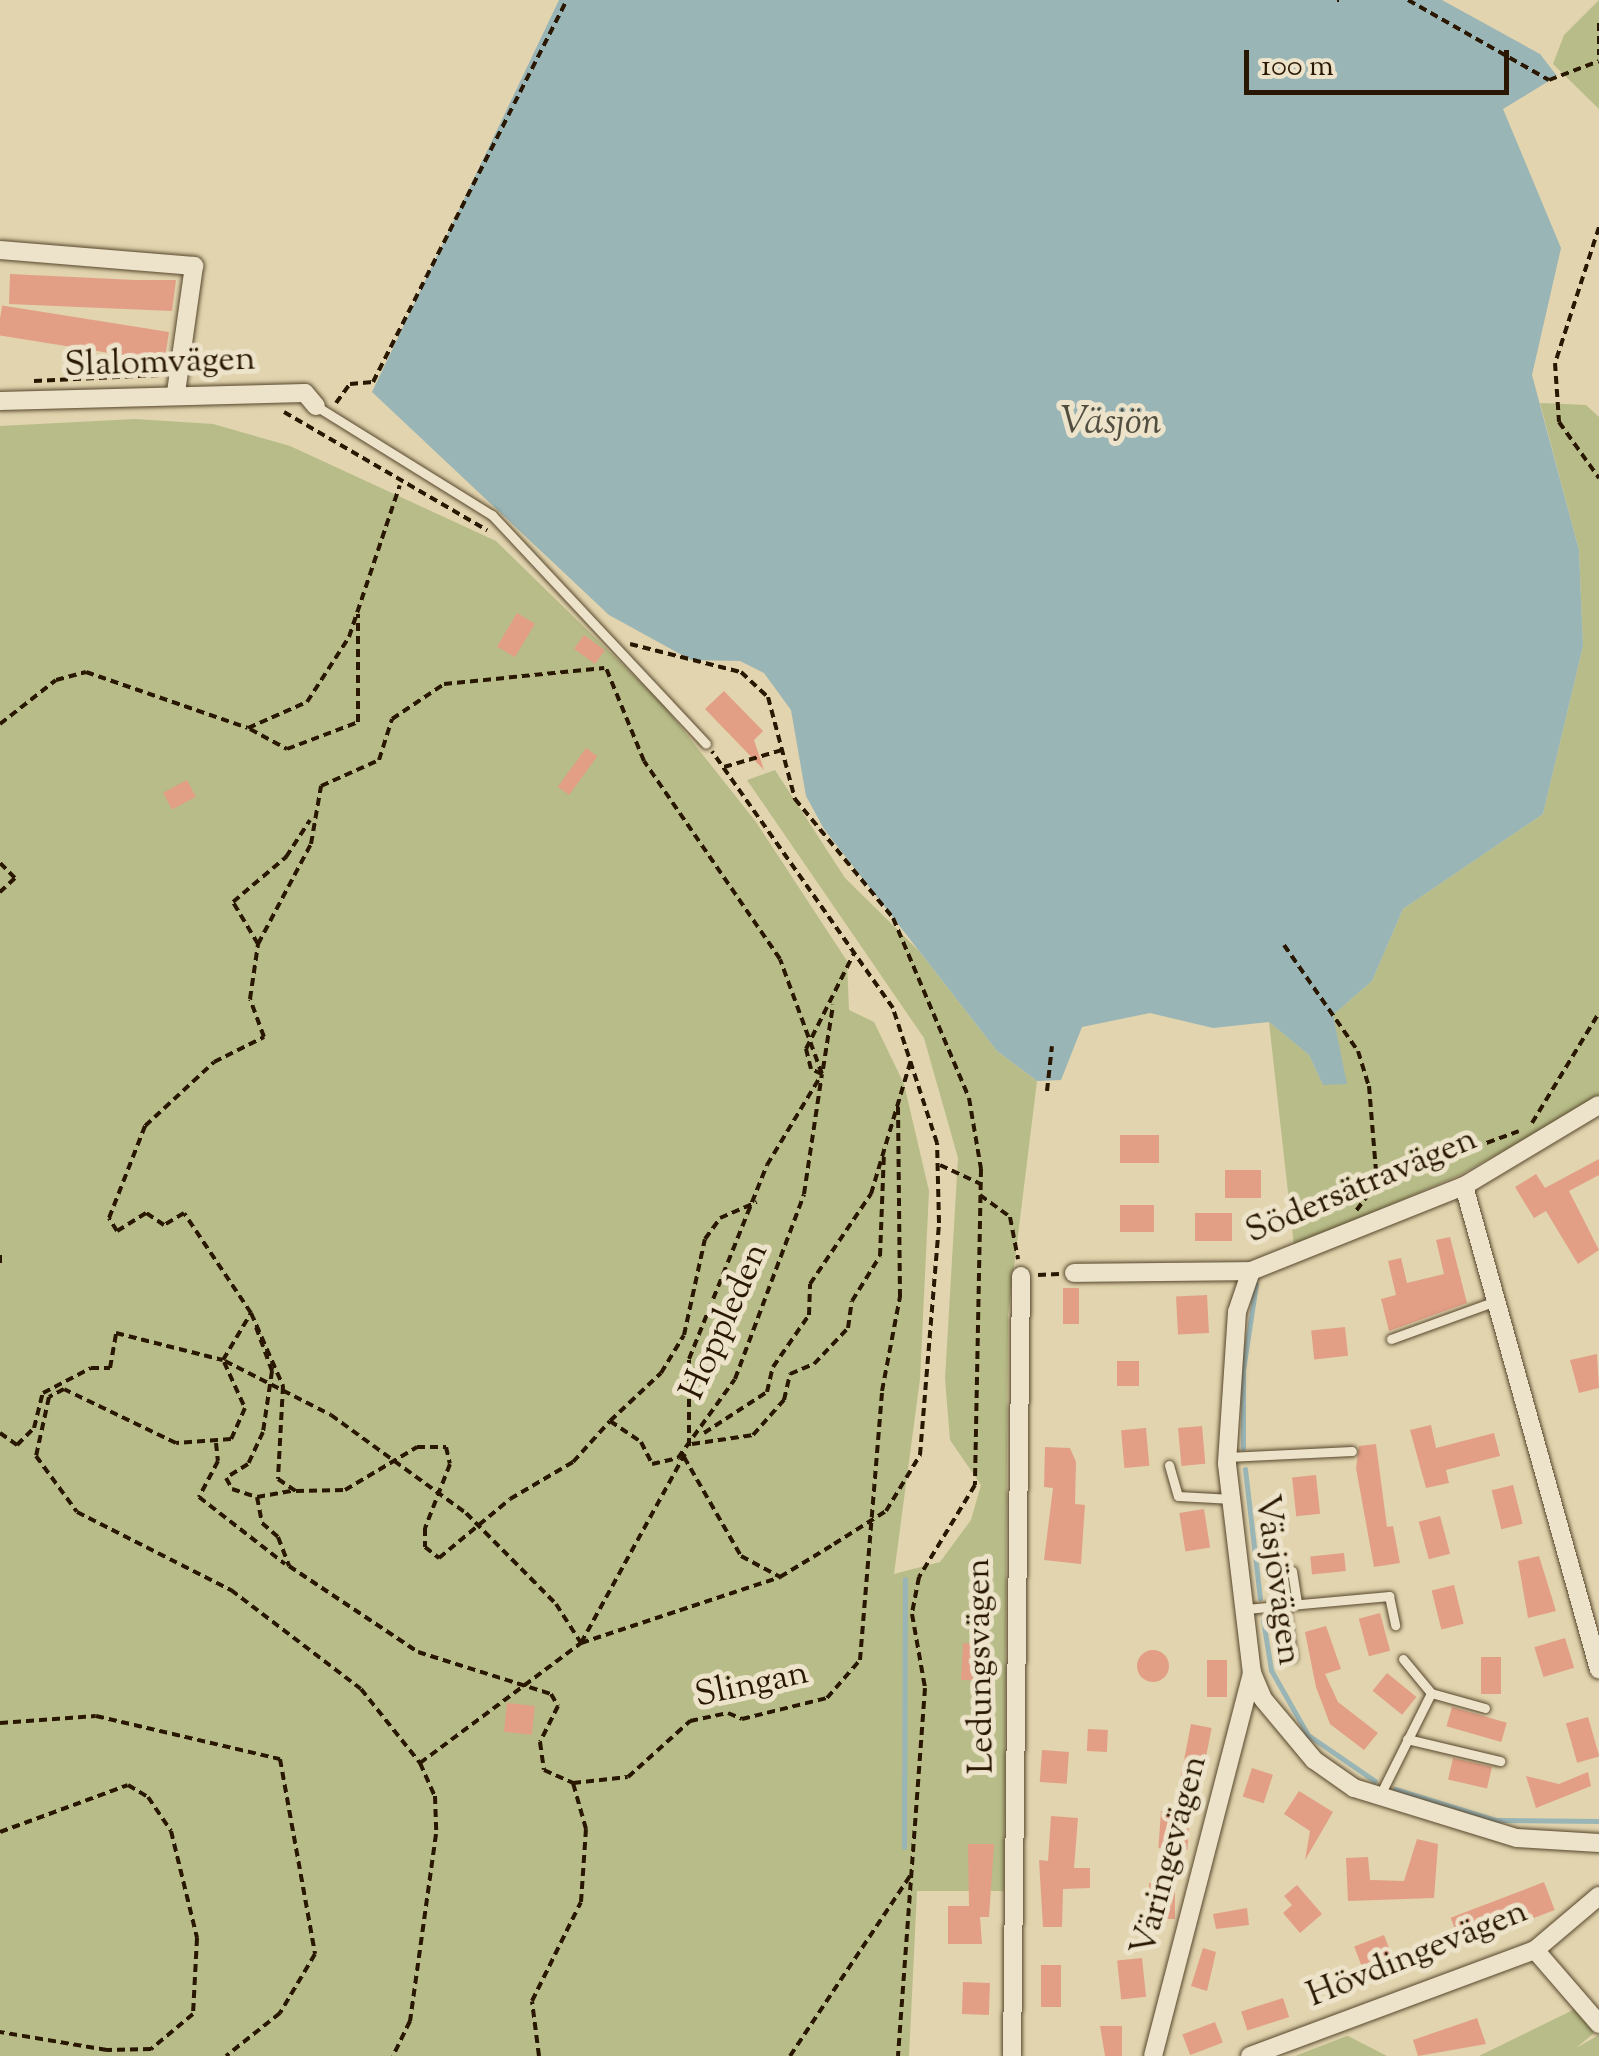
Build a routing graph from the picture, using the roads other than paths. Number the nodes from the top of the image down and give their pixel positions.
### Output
1 (0, 250) edge
2 (178, 384) junction
3 (0, 401) edge
4 (316, 406) joint
5 (706, 744) road end
6 (1599, 1105) edge
7 (1464, 1186) junction
8 (1251, 1271) junction
9 (1074, 1273) road end
10 (1020, 1276) road end
11 (1496, 1301) junction
12 (1391, 1338) dead end
13 (1352, 1451) dead end
14 (1227, 1457) junction
15 (1169, 1465) dead end
16 (1232, 1499) junction
17 (1292, 1570) dead end
18 (1297, 1604) junction
19 (1284, 1605) junction
20 (1246, 1609) junction
21 (1395, 1624) dead end
22 (1292, 1657) dead end
23 (1403, 1658) dead end
24 (1599, 1670) edge
25 (1252, 1673) junction
26 (1431, 1693) junction
27 (1486, 1708) dead end
28 (1408, 1739) junction
29 (1500, 1761) dead end
30 (1379, 1798) junction
31 (1599, 1843) edge
32 (1599, 1896) edge
33 (1535, 1950) junction
34 (1599, 2024) edge
35 (1012, 2056) edge
36 (1152, 2056) edge
37 (1250, 2056) edge

1 - 2 street
2 - 3 street, Slalomvägen
2 - 4 street, Slalomvägen
4 - 5 lane
6 - 7 street, Södersätravägen
7 - 8 street, Södersätravägen
7 - 11 street
8 - 9 street, Södersätravägen
8 - 14 street, Väsjövägen
10 - 35 street, Ledungsvägen
11 - 12 lane
11 - 24 street
13 - 14 lane
14 - 16 street, Väsjövägen
15 - 16 lane
16 - 20 street, Väsjövägen
17 - 18 lane
18 - 19 lane
18 - 21 lane
19 - 20 lane
19 - 22 lane
20 - 25 street, Väsjövägen
23 - 26 lane
25 - 30 street, Väsjövägen
25 - 36 street, Väringevägen
26 - 27 lane
26 - 28 lane
28 - 29 lane
28 - 30 lane
30 - 31 street, Väsjövägen
32 - 33 street, Hövdingevägen
33 - 34 street
33 - 37 street, Hövdingevägen

